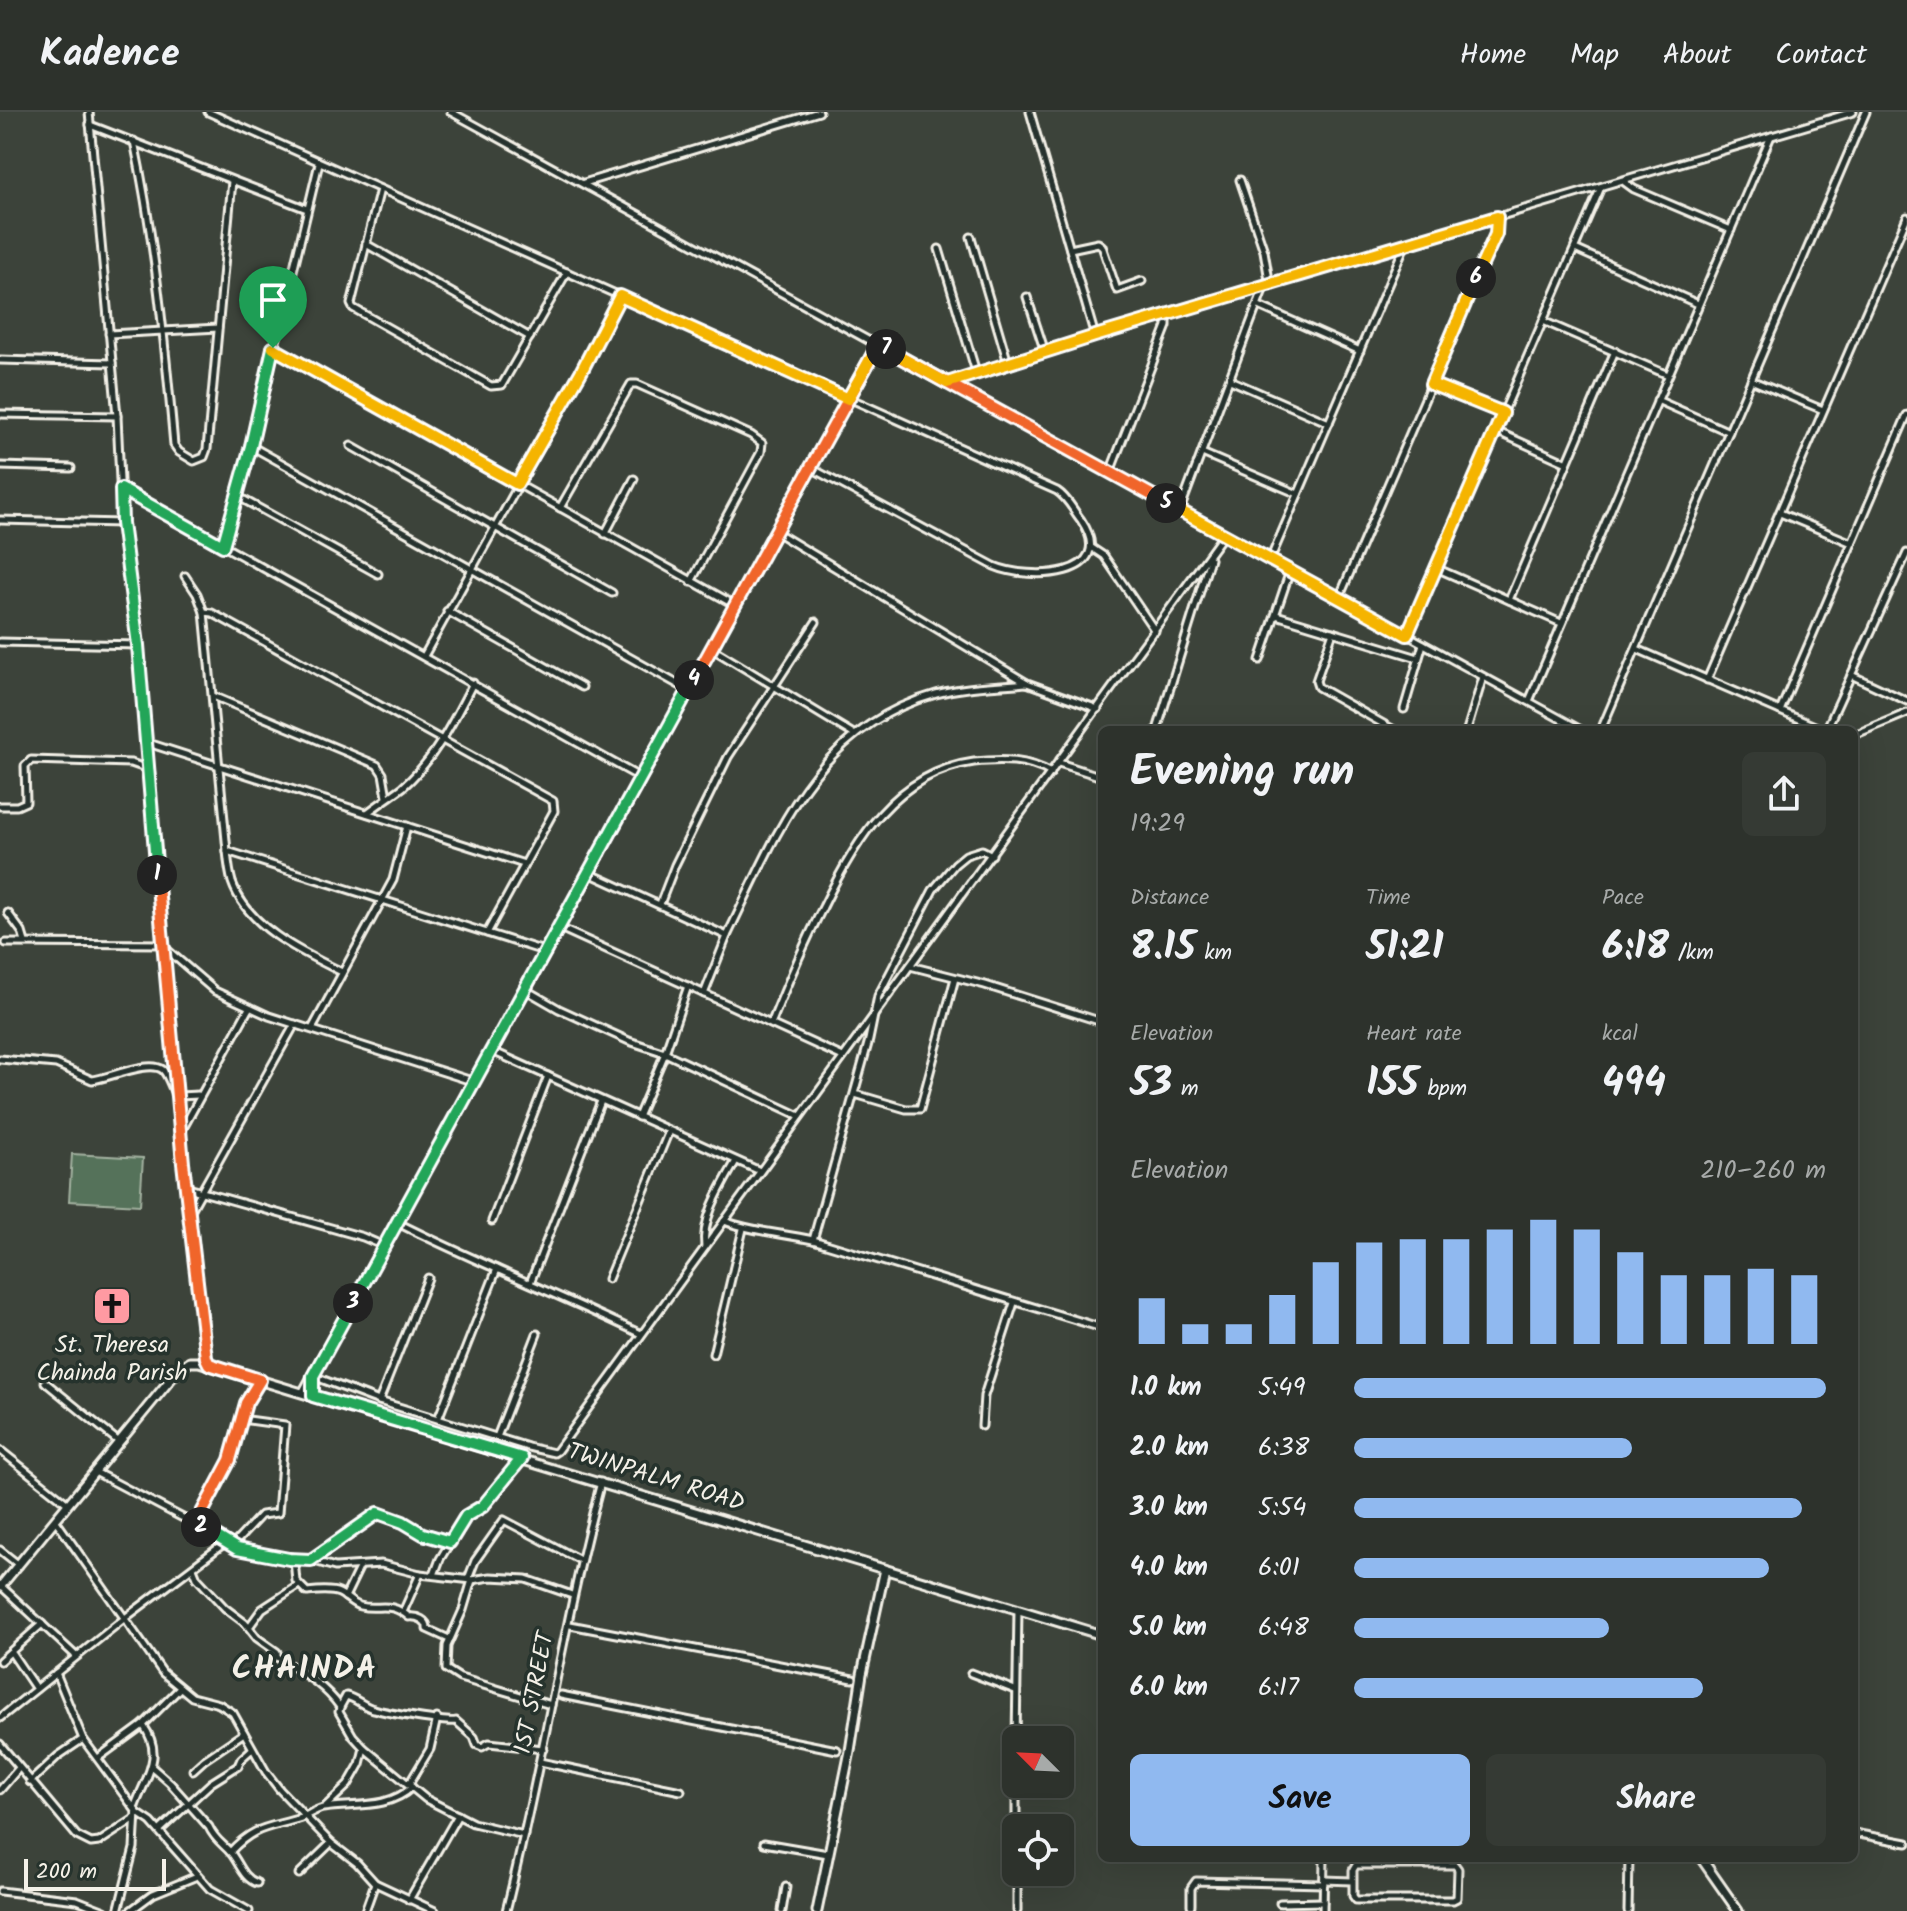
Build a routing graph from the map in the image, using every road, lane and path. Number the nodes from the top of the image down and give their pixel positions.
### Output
1 (89, 112) edge
2 (208, 112) edge
3 (451, 112) edge
4 (819, 112) edge
5 (1030, 112) edge
6 (1853, 112) edge
7 (1866, 112) edge
8 (90, 125) junction
9 (1771, 136) junction
10 (134, 141) junction
11 (319, 163) junction
12 (1240, 180) dead end
13 (1622, 180) junction
14 (232, 181) junction
15 (584, 184) junction
16 (1601, 187) junction
17 (380, 189) junction
18 (307, 209) junction
19 (1497, 217) junction
20 (1907, 219) edge
21 (1731, 230) junction
22 (971, 237) dead end
23 (366, 244) junction
24 (1405, 244) junction
25 (939, 249) dead end
26 (1070, 249) junction
27 (1575, 249) junction
28 (567, 272) junction
29 (1142, 281) dead end
30 (1267, 286) junction
31 (620, 296) junction
32 (1027, 297) dead end
33 (1699, 304) junction
34 (1259, 306) junction
35 (1167, 314) junction
36 (1543, 321) junction
37 (218, 328) junction
38 (164, 332) junction
39 (109, 334) junction
40 (1095, 336) junction
41 (530, 337) junction
42 (878, 345) junction
43 (273, 348) junction
44 (1360, 351) junction
45 (1615, 351) junction
46 (1045, 352) junction
47 (0, 360) edge
48 (112, 363) junction
49 (1008, 363) junction
50 (976, 372) junction
51 (1668, 375) junction
52 (1230, 380) junction
53 (1751, 380) junction
54 (947, 383) junction
55 (1431, 384) junction
56 (848, 399) junction
57 (1657, 400) junction
58 (1823, 410) junction
59 (1503, 413) junction
60 (0, 414) edge
61 (1907, 415) edge
62 (117, 416) junction
63 (1329, 423) junction
64 (1496, 431) junction
65 (1729, 432) junction
66 (251, 446) junction
67 (351, 446) dead end
68 (1202, 453) junction
69 (1567, 463) junction
70 (0, 466) edge
71 (71, 468) dead end
72 (811, 468) junction
73 (1110, 472) junction
74 (634, 479) dead end
75 (517, 484) junction
76 (121, 489) junction
77 (1298, 494) junction
78 (237, 496) junction
79 (560, 508) junction
80 (1180, 510) junction
81 (1780, 513) junction
82 (0, 520) edge
83 (122, 523) junction
84 (495, 527) junction
85 (776, 532) junction
86 (605, 534) junction
87 (1224, 534) junction
88 (1852, 543) junction
89 (223, 546) junction
90 (1092, 548) junction
91 (1213, 550) junction
92 (1907, 553) edge
93 (1270, 560) junction
94 (1436, 568) junction
95 (471, 569) junction
96 (1290, 571) junction
97 (378, 574) dead end
98 (185, 576) dead end
99 (691, 582) junction
100 (612, 593) dead end
101 (1339, 598) junction
102 (1509, 600) junction
103 (735, 605) junction
104 (447, 611) junction
105 (204, 612) junction
106 (1276, 615) junction
107 (816, 622) dead end
108 (1561, 623) junction
109 (1155, 631) junction
110 (1333, 632) junction
111 (1407, 635) junction
112 (0, 642) edge
113 (1423, 644) junction
114 (138, 645) junction
115 (711, 648) junction
116 (1637, 649) junction
117 (424, 656) junction
118 (1418, 658) junction
119 (1260, 660) dead end
120 (1851, 675) junction
121 (1483, 677) junction
122 (1707, 680) junction
123 (473, 683) junction
124 (1027, 683) junction
125 (775, 686) junction
126 (582, 687) dead end
127 (688, 690) junction
128 (213, 696) junction
129 (1529, 701) junction
130 (1907, 701) edge
131 (1098, 709) junction
132 (1404, 709) dead end
133 (1780, 711) junction
134 (1907, 713) edge
135 (1158, 726) edge
136 (1387, 726) edge
137 (1468, 726) edge
138 (1574, 726) edge
139 (1603, 726) edge
140 (1816, 726) edge
141 (1827, 726) edge
142 (1858, 733) edge
143 (855, 735) junction
144 (443, 739) junction
145 (145, 742) junction
146 (1059, 763) junction
147 (219, 768) junction
148 (148, 769) junction
149 (1051, 773) junction
150 (1098, 776) edge
151 (641, 778) junction
152 (387, 797) junction
153 (0, 806) edge
154 (367, 813) junction
155 (407, 826) junction
156 (227, 851) junction
157 (992, 855) junction
158 (524, 864) junction
159 (589, 873) junction
160 (382, 901) junction
161 (660, 904) junction
162 (8, 913) dead end
163 (560, 928) junction
164 (487, 933) junction
165 (727, 936) junction
166 (25, 942) junction
167 (6, 943) dead end
168 (164, 946) junction
169 (547, 952) junction
170 (910, 966) junction
171 (342, 972) junction
172 (955, 978) junction
173 (688, 986) junction
174 (526, 990) junction
175 (704, 994) junction
176 (249, 1008) junction
177 (873, 1017) junction
178 (1098, 1021) edge
179 (295, 1024) junction
180 (771, 1024) junction
181 (312, 1029) junction
182 (492, 1051) junction
183 (665, 1053) junction
184 (843, 1057) junction
185 (0, 1059) edge
186 (548, 1076) junction
187 (475, 1082) junction
188 (855, 1094) junction
189 (199, 1095) junction
190 (179, 1096) junction
191 (601, 1101) junction
192 (180, 1104) junction
193 (800, 1116) junction
194 (638, 1117) junction
195 (182, 1130) junction
196 (669, 1131) junction
197 (736, 1161) junction
198 (760, 1171) junction
199 (187, 1188) junction
200 (202, 1193) junction
201 (191, 1211) junction
202 (492, 1221) dead end
203 (724, 1221) junction
204 (398, 1223) junction
205 (743, 1229) junction
206 (813, 1240) junction
207 (384, 1246) junction
208 (705, 1247) junction
209 (497, 1269) junction
210 (428, 1278) dead end
211 (608, 1279) dead end
212 (530, 1283) junction
213 (1014, 1303) junction
214 (1098, 1327) edge
215 (537, 1334) dead end
216 (641, 1334) junction
217 (713, 1354) dead end
218 (209, 1364) junction
219 (313, 1376) junction
220 (260, 1380) junction
221 (45, 1382) dead end
222 (302, 1393) junction
223 (313, 1396) junction
224 (379, 1401) junction
225 (241, 1419) junction
226 (438, 1419) junction
227 (982, 1426) dead end
228 (497, 1437) junction
229 (120, 1442) junction
230 (0, 1450) edge
231 (522, 1458) junction
232 (95, 1472) junction
233 (601, 1482) junction
234 (69, 1505) junction
235 (56, 1521) junction
236 (196, 1524) junction
237 (226, 1542) junction
238 (450, 1542) junction
239 (232, 1546) junction
240 (0, 1550) edge
241 (294, 1560) junction
242 (311, 1560) junction
243 (580, 1560) junction
244 (19, 1565) junction
245 (360, 1565) junction
246 (193, 1568) junction
247 (885, 1569) junction
248 (420, 1574) junction
249 (434, 1575) junction
250 (470, 1580) junction
251 (301, 1584) junction
252 (1, 1586) edge
253 (572, 1595) junction
254 (345, 1597) junction
255 (1018, 1610) junction
256 (403, 1612) junction
257 (125, 1618) junction
258 (42, 1624) junction
259 (570, 1625) dead end
260 (249, 1627) junction
261 (1098, 1634) edge
262 (449, 1639) junction
263 (11, 1652) junction
264 (76, 1656) junction
265 (0, 1661) edge
266 (56, 1673) junction
267 (971, 1673) dead end
268 (853, 1679) dead end
269 (180, 1688) junction
270 (36, 1689) junction
271 (1016, 1690) junction
272 (561, 1695) dead end
273 (551, 1705) junction
274 (340, 1707) junction
275 (0, 1718) edge
276 (437, 1718) junction
277 (143, 1725) junction
278 (1016, 1726) edge
279 (244, 1733) junction
280 (83, 1739) junction
281 (0, 1744) edge
282 (364, 1748) junction
283 (252, 1749) junction
284 (543, 1749) junction
285 (837, 1750) dead end
286 (98, 1758) junction
287 (540, 1762) junction
288 (152, 1767) junction
289 (19, 1768) junction
290 (193, 1770) dead end
291 (30, 1782) junction
292 (411, 1785) junction
293 (0, 1790) edge
294 (681, 1791) dead end
295 (187, 1805) junction
296 (325, 1808) junction
297 (135, 1812) junction
298 (458, 1815) junction
299 (305, 1817) junction
300 (159, 1831) junction
301 (1858, 1834) edge
302 (524, 1835) junction
303 (331, 1843) junction
304 (764, 1843) dead end
305 (1907, 1843) edge
306 (230, 1852) junction
307 (828, 1854) junction
308 (1324, 1862) edge
309 (1629, 1862) edge
310 (1704, 1862) edge
311 (299, 1874) dead end
312 (197, 1876) junction
313 (1352, 1881) junction
314 (1324, 1882) junction
315 (257, 1883) dead end
316 (375, 1883) junction
317 (1017, 1886) edge
318 (786, 1887) dead end
319 (0, 1891) edge
320 (409, 1900) junction
321 (1323, 1902) junction
322 (1280, 1903) dead end
323 (1191, 1905) dead end
324 (105, 1911) edge
325 (118, 1911) edge
326 (130, 1911) edge
327 (249, 1911) edge
328 (365, 1911) edge
329 (435, 1911) edge
330 (506, 1911) edge
331 (782, 1911) edge
332 (817, 1911) edge
333 (1017, 1911) edge
334 (1323, 1911) edge
335 (1628, 1911) edge
336 (1738, 1911) edge

1 - 8 street
2 - 11 street
3 - 15 street
4 - 15 street
5 - 26 street
6 - 9 street
7 - 53 street
8 - 10 street
8 - 39 street
9 - 13 street
9 - 21 street
10 - 14 street
10 - 38 street
11 - 17 street
11 - 18 street
12 - 30 street
13 - 16 street
13 - 21 street
14 - 18 street
14 - 37 street
15 - 42 street
16 - 19 street
16 - 27 street
17 - 23 street
17 - 28 street
18 - 43 street
19 - 24 street
19 - 55 street
20 - 58 street
21 - 33 street
22 - 49 street
23 - 41 street
23 - 41 street
24 - 30 street
24 - 44 street
25 - 50 street
26 - 29 street
26 - 40 street
27 - 33 street
27 - 36 street
28 - 31 street
28 - 41 street
30 - 34 street
30 - 35 street
31 - 56 street
31 - 75 street
32 - 46 street
33 - 51 street
34 - 44 street
34 - 52 street
35 - 40 street
35 - 73 street
36 - 45 street
36 - 59 street
37 - 38 street
37 - 38 street
38 - 39 street
39 - 48 street
40 - 46 street
42 - 54 street
42 - 56 street
43 - 66 street
43 - 75 street
44 - 63 street
45 - 51 street
45 - 69 street
46 - 49 street
47 - 48 street
48 - 62 street
49 - 50 street
50 - 54 street
51 - 57 street
52 - 63 street
52 - 68 street
53 - 58 street
53 - 65 street
54 - 73 street
55 - 59 street
55 - 101 street
56 - 72 street
56 - 90 street
57 - 65 street
57 - 108 street
58 - 81 street
59 - 64 street
60 - 62 street
61 - 88 street
62 - 76 street
63 - 77 street
64 - 69 street
64 - 94 street
65 - 116 street
66 - 78 street
66 - 95 street
67 - 84 street
68 - 77 street
68 - 80 street
69 - 102 street
70 - 71 street
72 - 85 street
72 - 90 street
73 - 80 street
74 - 86 street
75 - 79 street
75 - 84 street
76 - 83 street
76 - 89 street
77 - 93 street
78 - 89 street
78 - 97 street
79 - 86 street
79 - 99 street
80 - 87 street
81 - 88 street
81 - 122 street
82 - 83 street
83 - 114 street
84 - 95 street
84 - 100 street
85 - 103 street
85 - 124 street
86 - 99 street
87 - 91 street
87 - 93 street
88 - 133 street
89 - 117 street
90 - 109 street
91 - 109 street
91 - 135 street
92 - 120 street
93 - 96 street
94 - 102 street
94 - 111 street
95 - 104 street
95 - 127 street
96 - 101 street
96 - 106 street
98 - 105 street
99 - 103 street
101 - 111 street
102 - 108 street
103 - 115 street
104 - 117 street
104 - 126 street
105 - 128 street
105 - 144 street
106 - 110 street
106 - 119 street
107 - 125 street
108 - 129 street
109 - 131 street
110 - 118 street
110 - 136 street
111 - 113 street
112 - 114 street
113 - 118 street
113 - 121 street
114 - 145 street
115 - 125 street
115 - 127 street
116 - 122 street
116 - 139 street
117 - 123 street
118 - 132 street
120 - 130 street
120 - 141 street
121 - 129 street
121 - 137 street
122 - 133 street
123 - 144 street
123 - 151 street
124 - 131 street
124 - 143 street
125 - 143 street
125 - 161 street
127 - 151 street
128 - 147 street
128 - 152 street
129 - 138 street
131 - 146 street
133 - 140 street
134 - 142 street
143 - 165 street
144 - 152 street
144 - 158 street
145 - 147 street
145 - 148 street
146 - 149 street
146 - 150 street
147 - 154 street
147 - 156 street
148 - 153 street
148 - 168 street
149 - 157 street
149 - 180 street
151 - 159 street
152 - 154 street
154 - 155 street
155 - 158 street
155 - 160 street
156 - 160 street
156 - 171 street
157 - 170 street
157 - 177 street
158 - 164 street
159 - 161 street
159 - 163 street
160 - 164 street
160 - 171 street
161 - 165 street
162 - 166 street
163 - 169 street
163 - 173 street
164 - 169 street
165 - 175 street
166 - 167 street
166 - 168 street
168 - 176 street
168 - 190 street
169 - 174 street
170 - 172 street
170 - 177 street
171 - 181 street
172 - 178 street
172 - 188 street
173 - 175 street
173 - 183 street
174 - 182 street
174 - 183 street
175 - 180 street
176 - 179 street
176 - 189 street
177 - 184 street
177 - 188 street
179 - 181 street
179 - 200 street
180 - 184 street
181 - 187 street
182 - 186 street
182 - 187 street
183 - 193 street
183 - 194 street
184 - 193 street
185 - 192 street
186 - 191 street
186 - 202 street
187 - 204 street
188 - 206 street
189 - 190 street
189 - 195 street
190 - 192 street
191 - 194 street
191 - 212 street
192 - 195 street
193 - 198 street
194 - 196 street
195 - 199 street
196 - 197 street
196 - 211 street
197 - 198 street
197 - 208 street
198 - 203 street
199 - 200 street
199 - 201 street
200 - 201 street
200 - 207 street
201 - 218 street
203 - 205 street
203 - 208 street
204 - 207 street
204 - 209 street
205 - 206 street
205 - 217 street
206 - 213 street
207 - 219 street
208 - 216 street
209 - 212 street
209 - 226 street
210 - 224 street
212 - 216 street
213 - 214 street
213 - 227 street
215 - 228 street
216 - 228 street
218 - 220 main road, TWINPALM ROAD
218 - 229 main road, TWINPALM ROAD
219 - 222 street
219 - 223 street
219 - 224 street
220 - 222 main road, TWINPALM ROAD
220 - 225 street
221 - 229 street
222 - 223 main road, TWINPALM ROAD
223 - 231 main road, TWINPALM ROAD
224 - 226 street
225 - 236 street
225 - 239 street
226 - 228 street
229 - 232 main road
230 - 234 street
231 - 233 main road, TWINPALM ROAD
231 - 238 street
232 - 234 main road
232 - 236 street
233 - 243 street, 1ST STREET
233 - 247 main road, TWINPALM ROAD
234 - 235 main road
235 - 244 main road
235 - 257 street
236 - 237 street
237 - 239 street
237 - 246 street
238 - 242 street
238 - 249 street
239 - 241 street
240 - 244 street
241 - 242 street
241 - 251 street
242 - 245 street
243 - 250 street
243 - 253 street, 1ST STREET
244 - 252 main road
245 - 248 street
245 - 254 street
246 - 257 street
246 - 260 street
247 - 255 main road, TWINPALM ROAD
247 - 307 main road
248 - 249 street
248 - 256 street
249 - 250 street
250 - 253 street
250 - 262 street
251 - 254 street
251 - 260 street
252 - 258 street
253 - 273 street, 1ST STREET
254 - 256 street
255 - 261 main road, TWINPALM ROAD
255 - 271 street
256 - 262 street
257 - 264 street
257 - 269 street
258 - 263 street
258 - 264 street
259 - 268 street
260 - 274 street
262 - 273 street
263 - 265 street
263 - 270 street
264 - 266 street
266 - 270 street
266 - 280 street
267 - 271 street
269 - 277 street
269 - 279 street
270 - 275 street
271 - 278 street
272 - 285 street
273 - 284 street, 1ST STREET
274 - 276 street
274 - 282 street
276 - 284 street
276 - 292 street
277 - 286 street
277 - 288 street
279 - 283 street
279 - 290 street
280 - 286 street
280 - 291 street
281 - 289 street
282 - 292 street
282 - 296 street
283 - 295 street
283 - 299 street
284 - 287 street, 1ST STREET
286 - 297 street
287 - 294 street
287 - 302 street, 1ST STREET
288 - 295 street
288 - 297 street
289 - 291 street
289 - 293 street
291 - 297 street
292 - 296 street
292 - 298 street
295 - 300 street
295 - 306 street
296 - 299 street
297 - 300 street
297 - 325 street
298 - 302 street
298 - 320 street
299 - 303 street
299 - 306 street
300 - 312 street
301 - 305 street
302 - 330 street, 1ST STREET
303 - 311 street
303 - 316 street
304 - 307 street
306 - 315 street
307 - 332 main road
308 - 314 street
309 - 335 street
310 - 336 main road
312 - 326 street
312 - 327 street
313 - 313 street
313 - 314 street
314 - 321 street
314 - 323 street
316 - 320 street
316 - 328 street
317 - 333 street
318 - 331 street
319 - 324 street
320 - 329 street
321 - 322 street
321 - 334 street

